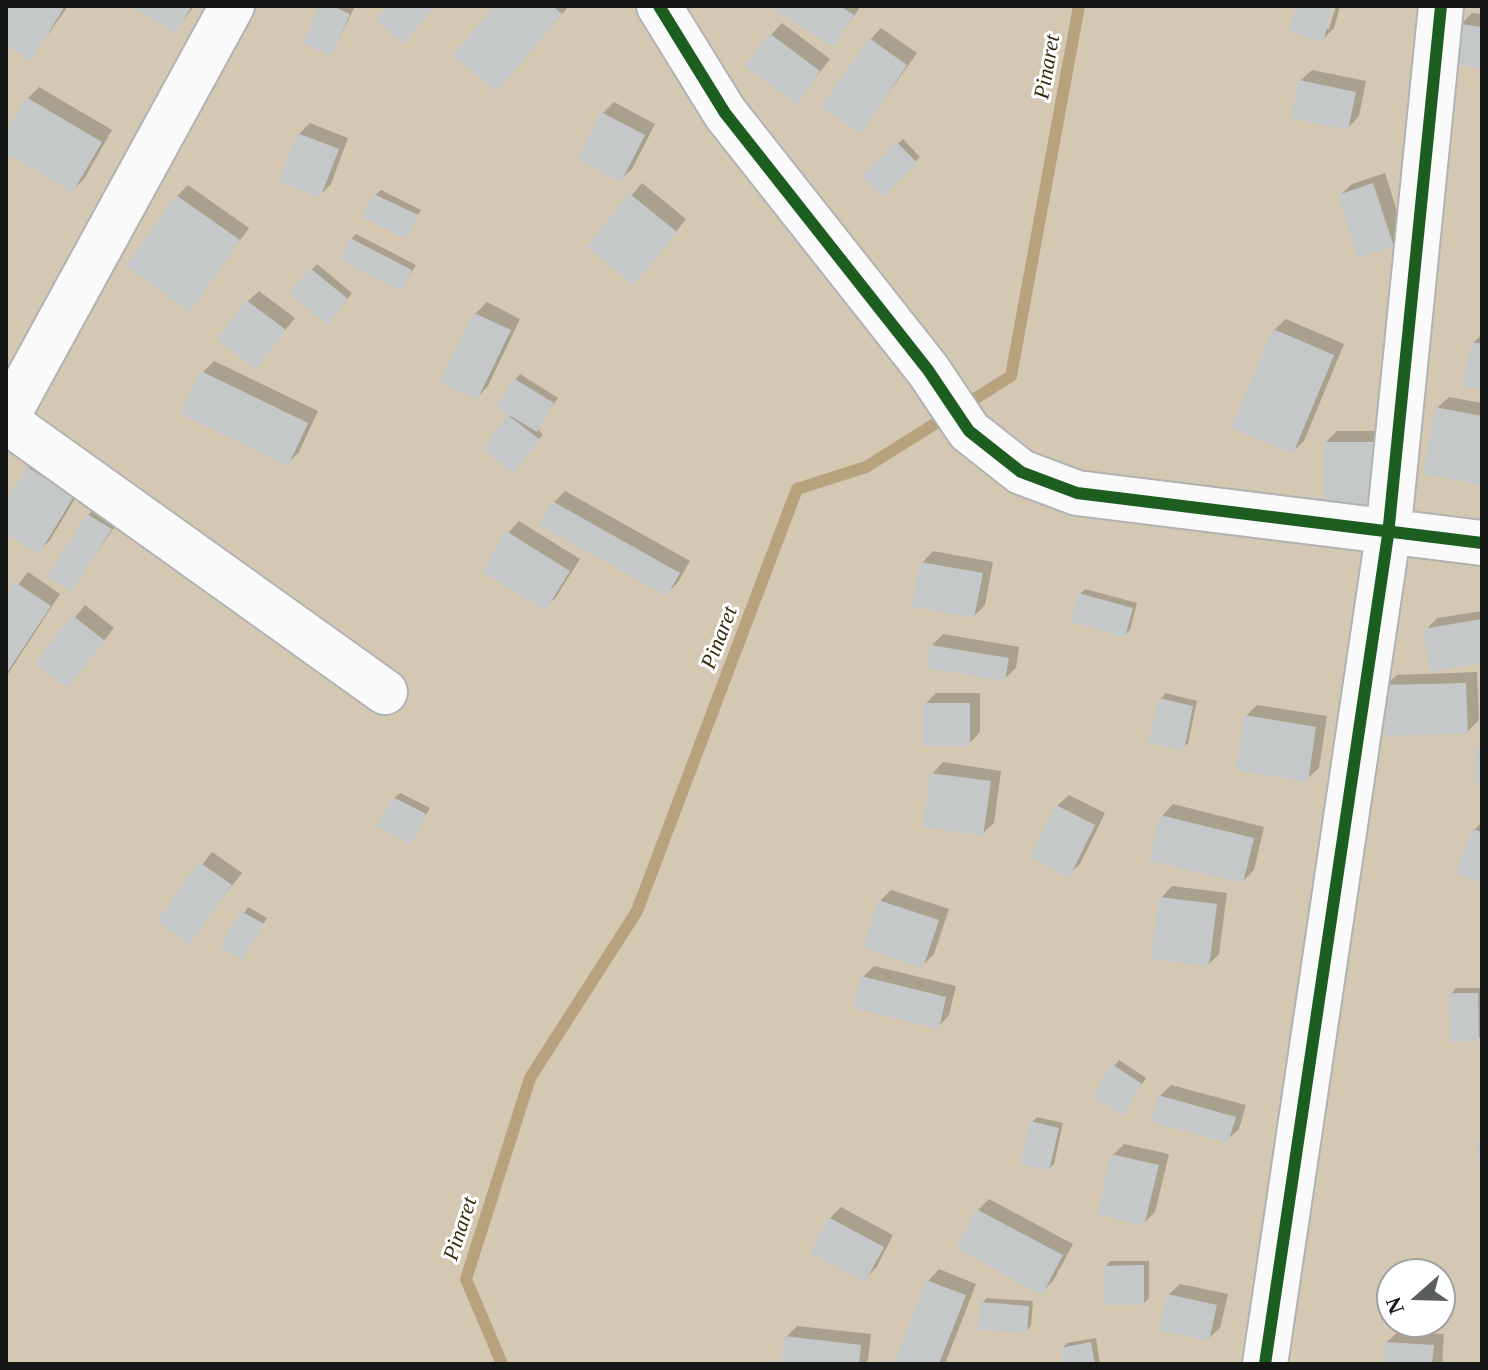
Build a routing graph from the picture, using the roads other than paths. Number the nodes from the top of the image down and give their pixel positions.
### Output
1 (232, 6) edge
2 (659, 6) edge
3 (1441, 6) edge
4 (6, 420) edge
5 (1388, 535) junction
6 (1482, 543) edge
7 (385, 692) dead end
8 (1265, 1364) edge

1 - 4 street
2 - 5 street
3 - 5 street
4 - 7 street
5 - 6 street
5 - 8 street

